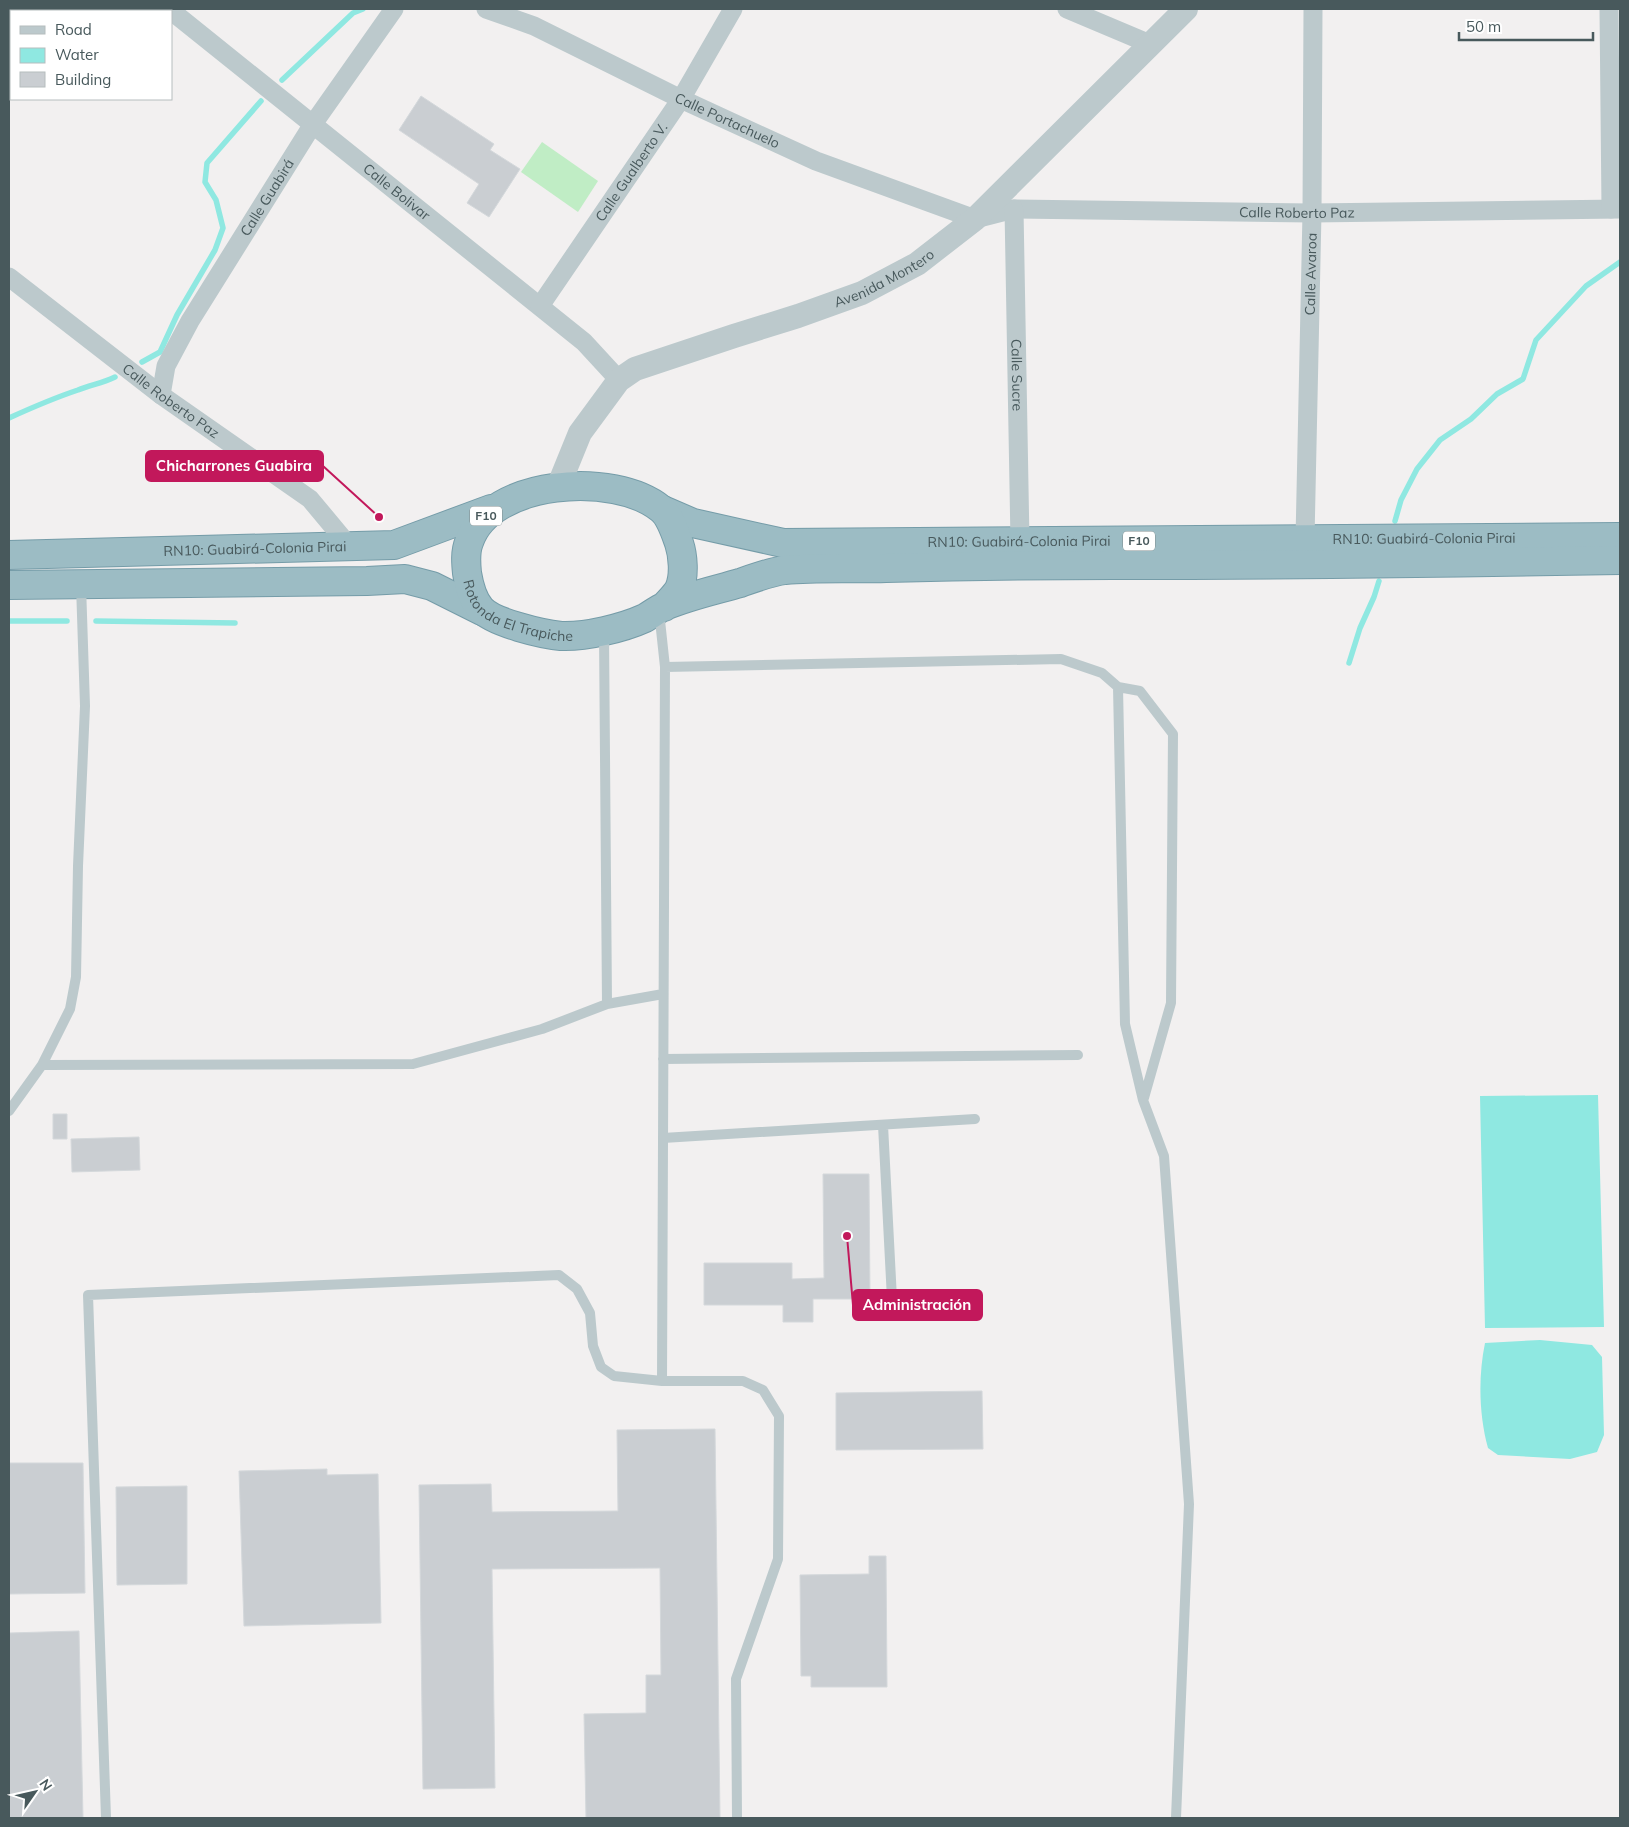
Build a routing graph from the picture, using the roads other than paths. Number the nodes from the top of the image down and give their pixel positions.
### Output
1 (394, 9) edge
2 (486, 9) edge
3 (733, 9) edge
4 (1067, 9) edge
5 (1186, 9) edge
6 (1313, 9) edge
7 (1609, 9) edge
8 (172, 11) edge
9 (1150, 44) junction
10 (681, 98) junction
11 (313, 124) junction
12 (1014, 209) junction
13 (1616, 209) edge
14 (1312, 213) junction
15 (975, 219) junction
16 (9, 276) edge
17 (540, 306) junction
18 (619, 380) junction
19 (161, 395) junction
20 (558, 487) junction
21 (495, 508) junction
22 (663, 510) junction
23 (1620, 537) edge
24 (1305, 539) junction
25 (1020, 542) junction
26 (350, 547) junction
27 (9, 555) edge
28 (1620, 560) edge
29 (81, 584) junction
30 (9, 585) edge
31 (662, 608) junction
32 (482, 610) junction
33 (604, 631) junction
34 (665, 667) junction
35 (1118, 687) junction
36 (663, 994) junction
37 (607, 1004) junction
38 (1078, 1055) dead end
39 (663, 1059) junction
40 (42, 1065) junction
41 (1144, 1100) junction
42 (9, 1111) edge
43 (975, 1120) dead end
44 (883, 1125) junction
45 (662, 1138) junction
46 (892, 1298) dead end
47 (662, 1381) junction
48 (106, 1818) edge
49 (737, 1818) edge
50 (1176, 1818) edge

1 - 11 street, Calle Guabirá
2 - 10 street, Calle Portachuelo
3 - 10 street, Calle Gualberto V.
4 - 9 street
5 - 9 street, Avenida Montero
6 - 14 street, Calle Avaroa
7 - 13 street
8 - 11 street, Calle Bolivar
9 - 15 street, Avenida Montero
10 - 15 street, Calle Portachuelo
10 - 17 street, Calle Gualberto V.
11 - 17 street, Calle Bolivar
11 - 19 street, Calle Guabirá
12 - 14 street, Calle Roberto Paz
12 - 15 street, Calle Roberto Paz
12 - 25 street, Calle Sucre
13 - 14 street, Calle Roberto Paz
14 - 24 street, Calle Avaroa
15 - 18 street, Avenida Montero
16 - 19 street, Calle Roberto Paz
17 - 18 street, Calle Bolivar
18 - 20 street, Avenida Montero
19 - 26 street, Calle Roberto Paz
20 - 21 highway, Rotonda El Trapiche / F10
20 - 22 highway, Rotonda El Trapiche / F10
21 - 26 highway, RN10: Guabirá-Colonia Pirai / F10
21 - 32 highway, Rotonda El Trapiche / F10
22 - 25 highway, RN10: Guabirá-Colonia Pirai / F10
22 - 31 highway, Rotonda El Trapiche / F10
23 - 24 highway, RN10: Guabirá-Colonia Pirai / F10
24 - 25 highway, RN10: Guabirá-Colonia Pirai / F10
26 - 27 highway, RN10: Guabirá-Colonia Pirai / F10
28 - 31 highway, RN10: Guabirá-Colonia Pirai / F10
29 - 30 highway, F10
29 - 32 highway, F10
29 - 40 lane
31 - 33 highway, Rotonda El Trapiche / F10
31 - 34 lane
32 - 33 highway, Rotonda El Trapiche / F10
33 - 37 lane
34 - 35 lane
34 - 36 lane
35 - 41 lane
35 - 41 lane
36 - 37 lane
36 - 39 lane
37 - 40 lane
38 - 39 lane
39 - 45 lane
40 - 42 lane
41 - 50 lane
43 - 44 lane
44 - 45 lane
44 - 46 lane
45 - 47 lane
47 - 48 lane
47 - 49 lane

